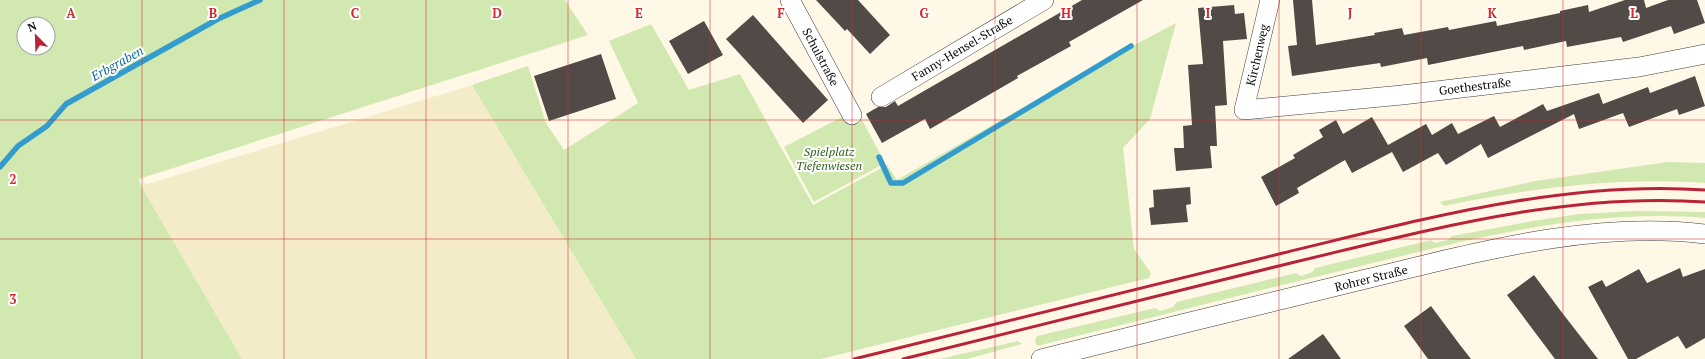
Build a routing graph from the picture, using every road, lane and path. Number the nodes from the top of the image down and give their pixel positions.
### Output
1 (790, 0) edge
2 (1044, 0) edge
3 (1270, 0) edge
4 (1705, 54) edge
5 (881, 97) dead end
6 (1244, 110) joint
7 (852, 115) dead end
8 (1705, 234) edge
9 (1041, 359) edge

1 - 7 street, Schulstraße
2 - 5 street, Fanny-Hensel-Straße
3 - 6 street, Kirchenweg
4 - 6 street, Goethestraße
8 - 9 street, Rohrer Straße

